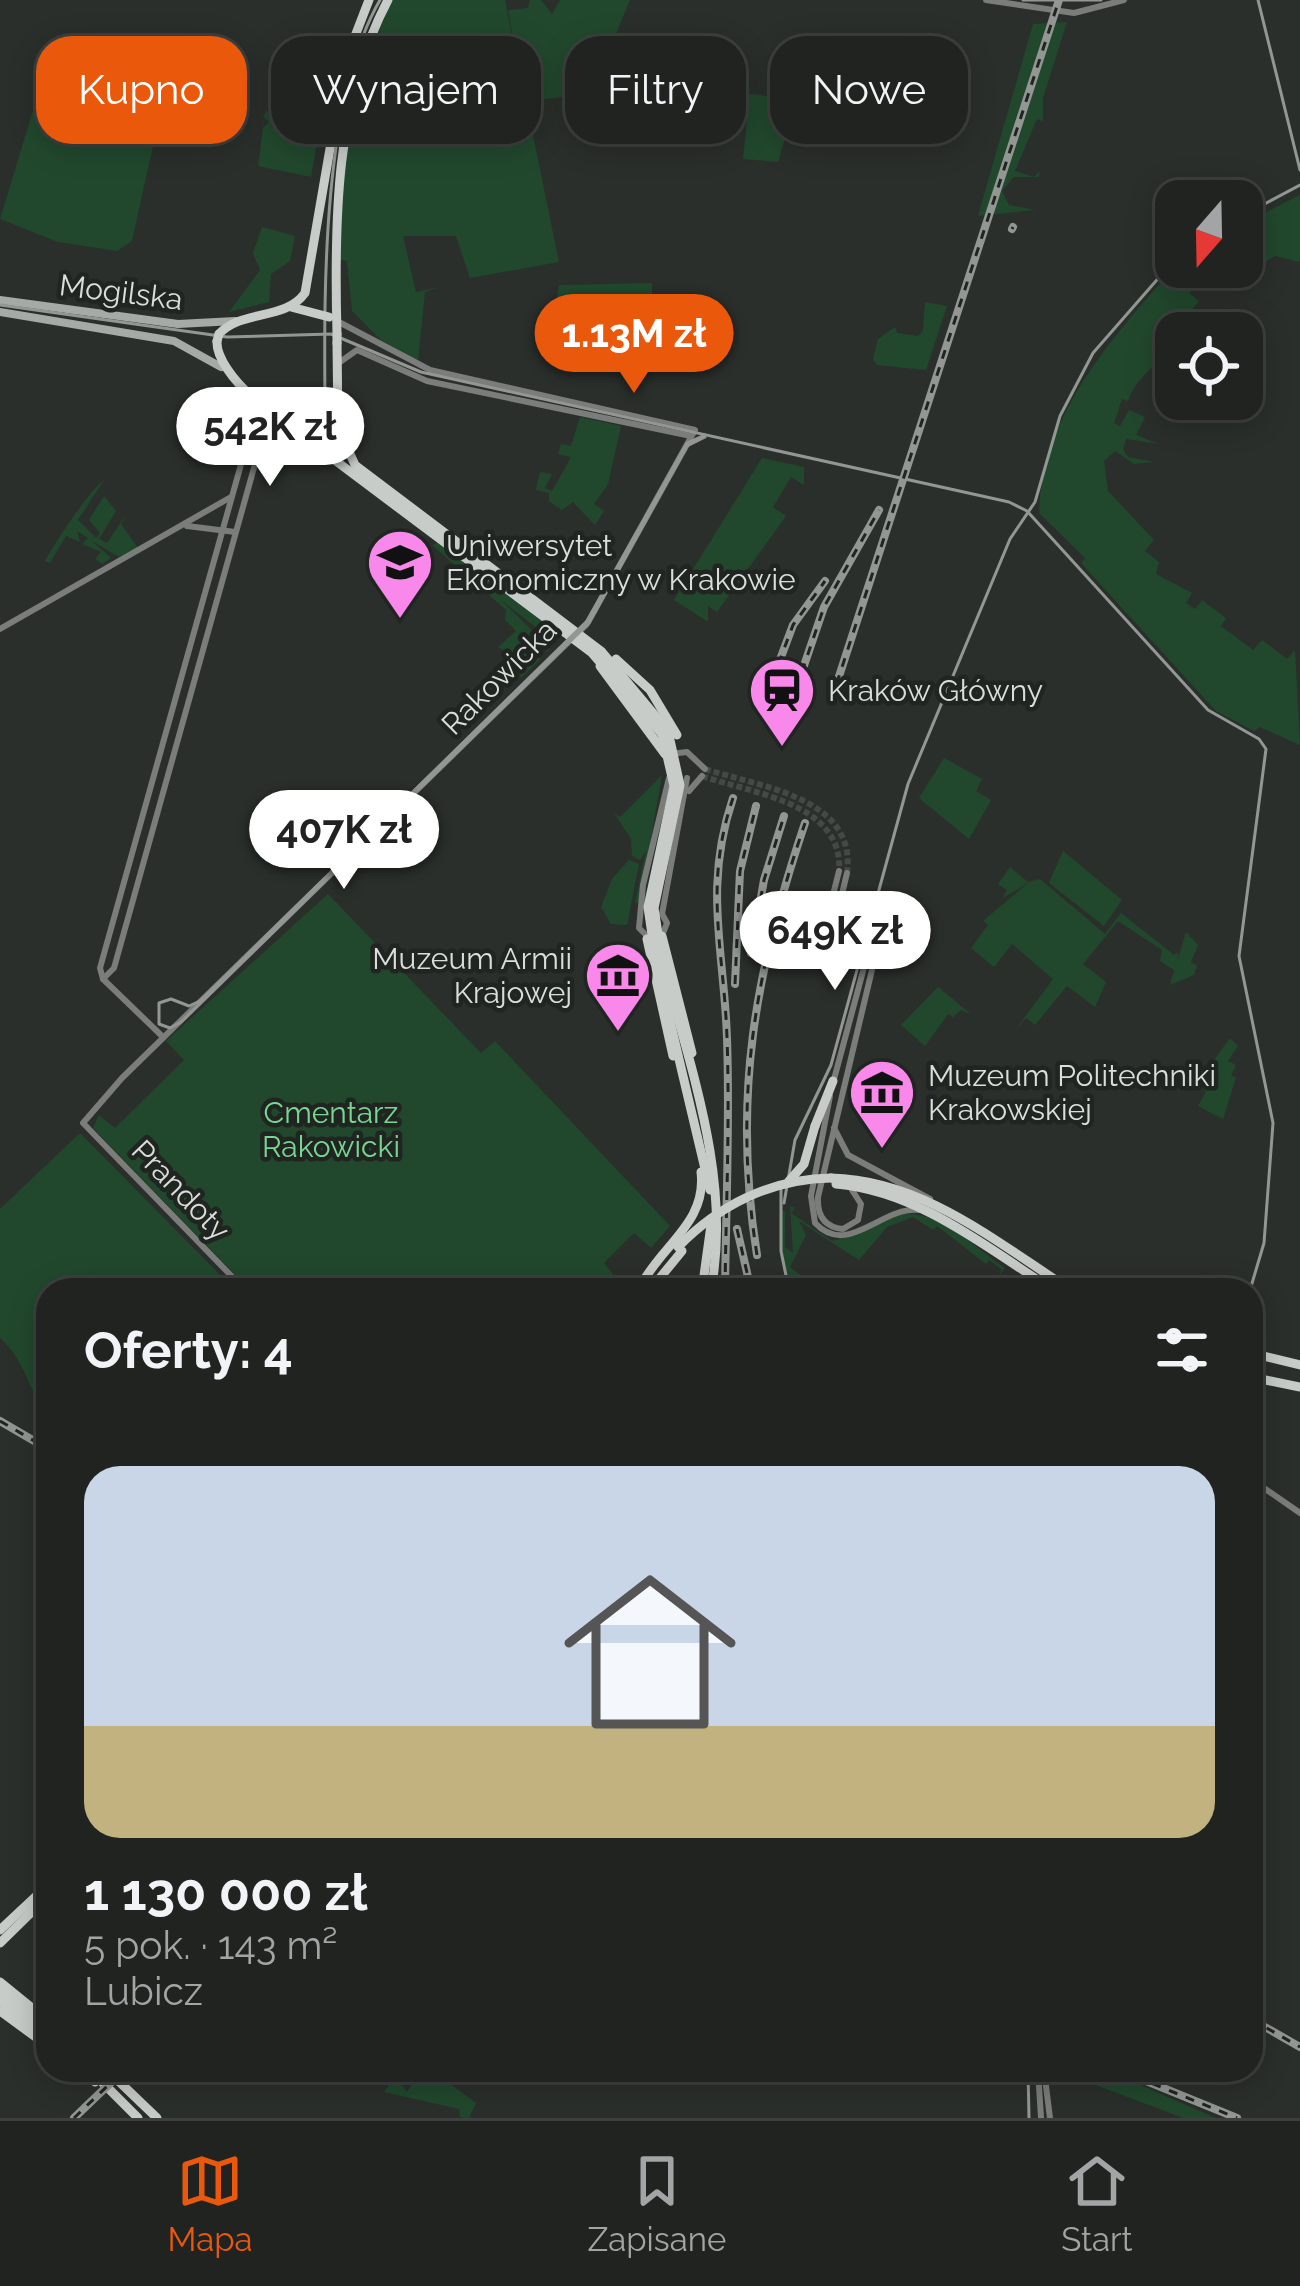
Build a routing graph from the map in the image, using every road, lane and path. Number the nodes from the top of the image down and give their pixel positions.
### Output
1 (369, 0) edge
2 (388, 0) edge
3 (986, 0) edge
4 (1124, 0) edge
5 (0, 300) edge
6 (291, 307) junction
7 (0, 312) edge
8 (236, 321) junction
9 (335, 329) junction
10 (338, 364) junction
11 (221, 367) junction
12 (252, 397) junction
13 (338, 405) junction
14 (275, 423) junction
15 (693, 433) junction
16 (232, 494) junction
17 (187, 526) junction
18 (237, 528) junction
19 (222, 534) junction
20 (0, 629) edge
21 (575, 635) junction
22 (193, 639) junction
23 (204, 642) junction
24 (585, 648) junction
25 (669, 734) junction
26 (685, 751) junction
27 (667, 759) junction
28 (694, 763) junction
29 (703, 772) junction
30 (669, 774) junction
31 (689, 777) junction
32 (154, 778) junction
33 (165, 782) junction
34 (687, 800) junction
35 (134, 848) junction
36 (143, 859) junction
37 (644, 914) junction
38 (662, 914) junction
39 (662, 936) junction
40 (647, 939) junction
41 (659, 961) junction
42 (103, 979) junction
43 (163, 1037) junction
44 (833, 1082) junction
45 (685, 1083) junction
46 (697, 1094) junction
47 (692, 1113) junction
48 (83, 1123) joint
49 (833, 1124) junction
50 (833, 1182) junction
51 (785, 1184) junction
52 (714, 1205) junction
53 (934, 1209) junction
54 (681, 1241) junction
55 (233, 1278) edge
56 (654, 1278) edge
57 (708, 1278) edge
58 (1035, 1278) edge
59 (1051, 1278) edge
60 (1263, 1356) edge
61 (1300, 1365) edge
62 (1263, 1379) edge
63 (1300, 1387) edge
64 (1263, 1487) edge
65 (1300, 1513) edge
66 (36, 1896) edge
67 (36, 1908) edge
68 (0, 1930) edge
69 (0, 1943) edge
70 (0, 1982) edge
71 (0, 1996) edge
72 (9, 2009) edge
73 (36, 2020) edge
74 (36, 2026) edge
75 (96, 2082) edge
76 (102, 2082) edge
77 (119, 2082) edge
78 (1042, 2082) edge
79 (119, 2099) junction
80 (138, 2118) edge
81 (157, 2118) edge
82 (1046, 2118) edge

1 - 6 main road
2 - 9 main road
3 - 4 street
5 - 8 main road, Mogilska
6 - 8 main road
6 - 9 main road, bridge
7 - 11 main road, Mogilska
8 - 11 main road
9 - 10 main road
9 - 15 street
10 - 13 main road
10 - 15 street
11 - 12 main road
12 - 14 main road
12 - 16 street
13 - 14 main road
13 - 21 main road
14 - 18 street
14 - 21 main road
15 - 21 street, Rakowicka
16 - 17 street
16 - 19 street
17 - 19 street
17 - 20 street
18 - 19 street
18 - 23 street
19 - 22 street
21 - 24 main road
21 - 25 main road
21 - 43 street, Rakowicka
22 - 23 street
22 - 32 street
23 - 33 street
24 - 25 main road
24 - 27 main road
25 - 26 street
25 - 41 main road, bridge
26 - 27 street
26 - 28 street
27 - 30 street
28 - 29 street
28 - 31 street
29 - 31 street
29 - 34 street
30 - 31 street
30 - 37 street
31 - 34 street
32 - 33 street
32 - 35 street
33 - 36 street
34 - 38 street
35 - 36 street
35 - 42 street
36 - 42 street
37 - 38 street
37 - 40 street
38 - 39 street
39 - 40 street
39 - 46 main road
40 - 45 main road
41 - 45 main road
41 - 46 main road
42 - 43 street
43 - 48 street, Rakowicka
44 - 49 street
44 - 51 main road, bridge
44 - 53 street
45 - 47 main road
46 - 52 main road
47 - 52 main road
47 - 54 main road
48 - 55 street, Prandoty
49 - 50 street
49 - 53 street
50 - 51 main road, bridge
50 - 53 main road
50 - 54 main road, bridge
51 - 54 main road, bridge
52 - 57 main road
53 - 58 main road
53 - 59 main road
54 - 56 main road
60 - 61 main road
62 - 63 main road
64 - 65 street
66 - 68 main road
67 - 69 main road
70 - 73 main road
71 - 72 main road
72 - 74 main road
75 - 79 main road
76 - 79 main road
77 - 81 main road
78 - 82 street
79 - 80 main road

